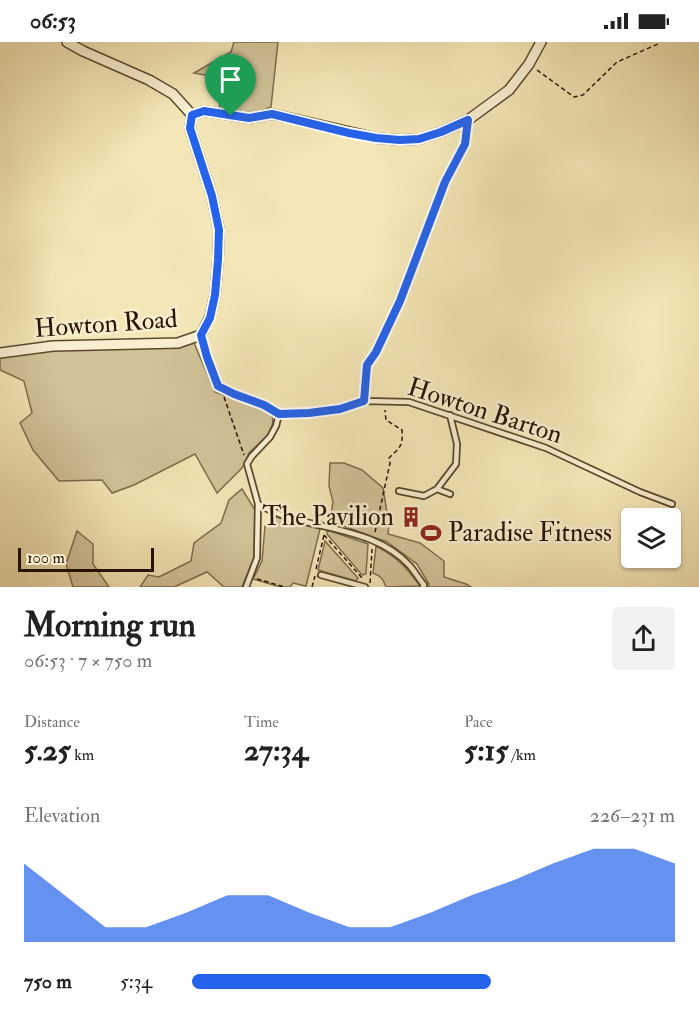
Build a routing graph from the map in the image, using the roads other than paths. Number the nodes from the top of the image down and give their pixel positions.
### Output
1 (68, 42) edge
2 (541, 42) edge
3 (192, 115) junction
4 (468, 120) junction
5 (201, 335) junction
6 (0, 353) edge
7 (364, 401) junction
8 (279, 414) junction
9 (450, 415) junction
10 (437, 489) junction
11 (399, 491) dead end
12 (450, 494) dead end
13 (258, 504) junction
14 (672, 504) dead end
15 (321, 575) dead end
16 (246, 587) edge
17 (365, 587) edge
18 (423, 587) edge

1 - 3 street
2 - 4 street
3 - 4 street
3 - 5 street, Howton Road
4 - 7 lane
5 - 6 street, Howton Road
5 - 8 lane
7 - 8 lane, Howton Barton
7 - 9 lane, Howton Barton
8 - 13 lane
9 - 10 lane
9 - 14 lane, Howton Barton
10 - 11 lane
10 - 12 lane
13 - 16 lane
13 - 18 lane
15 - 17 lane

